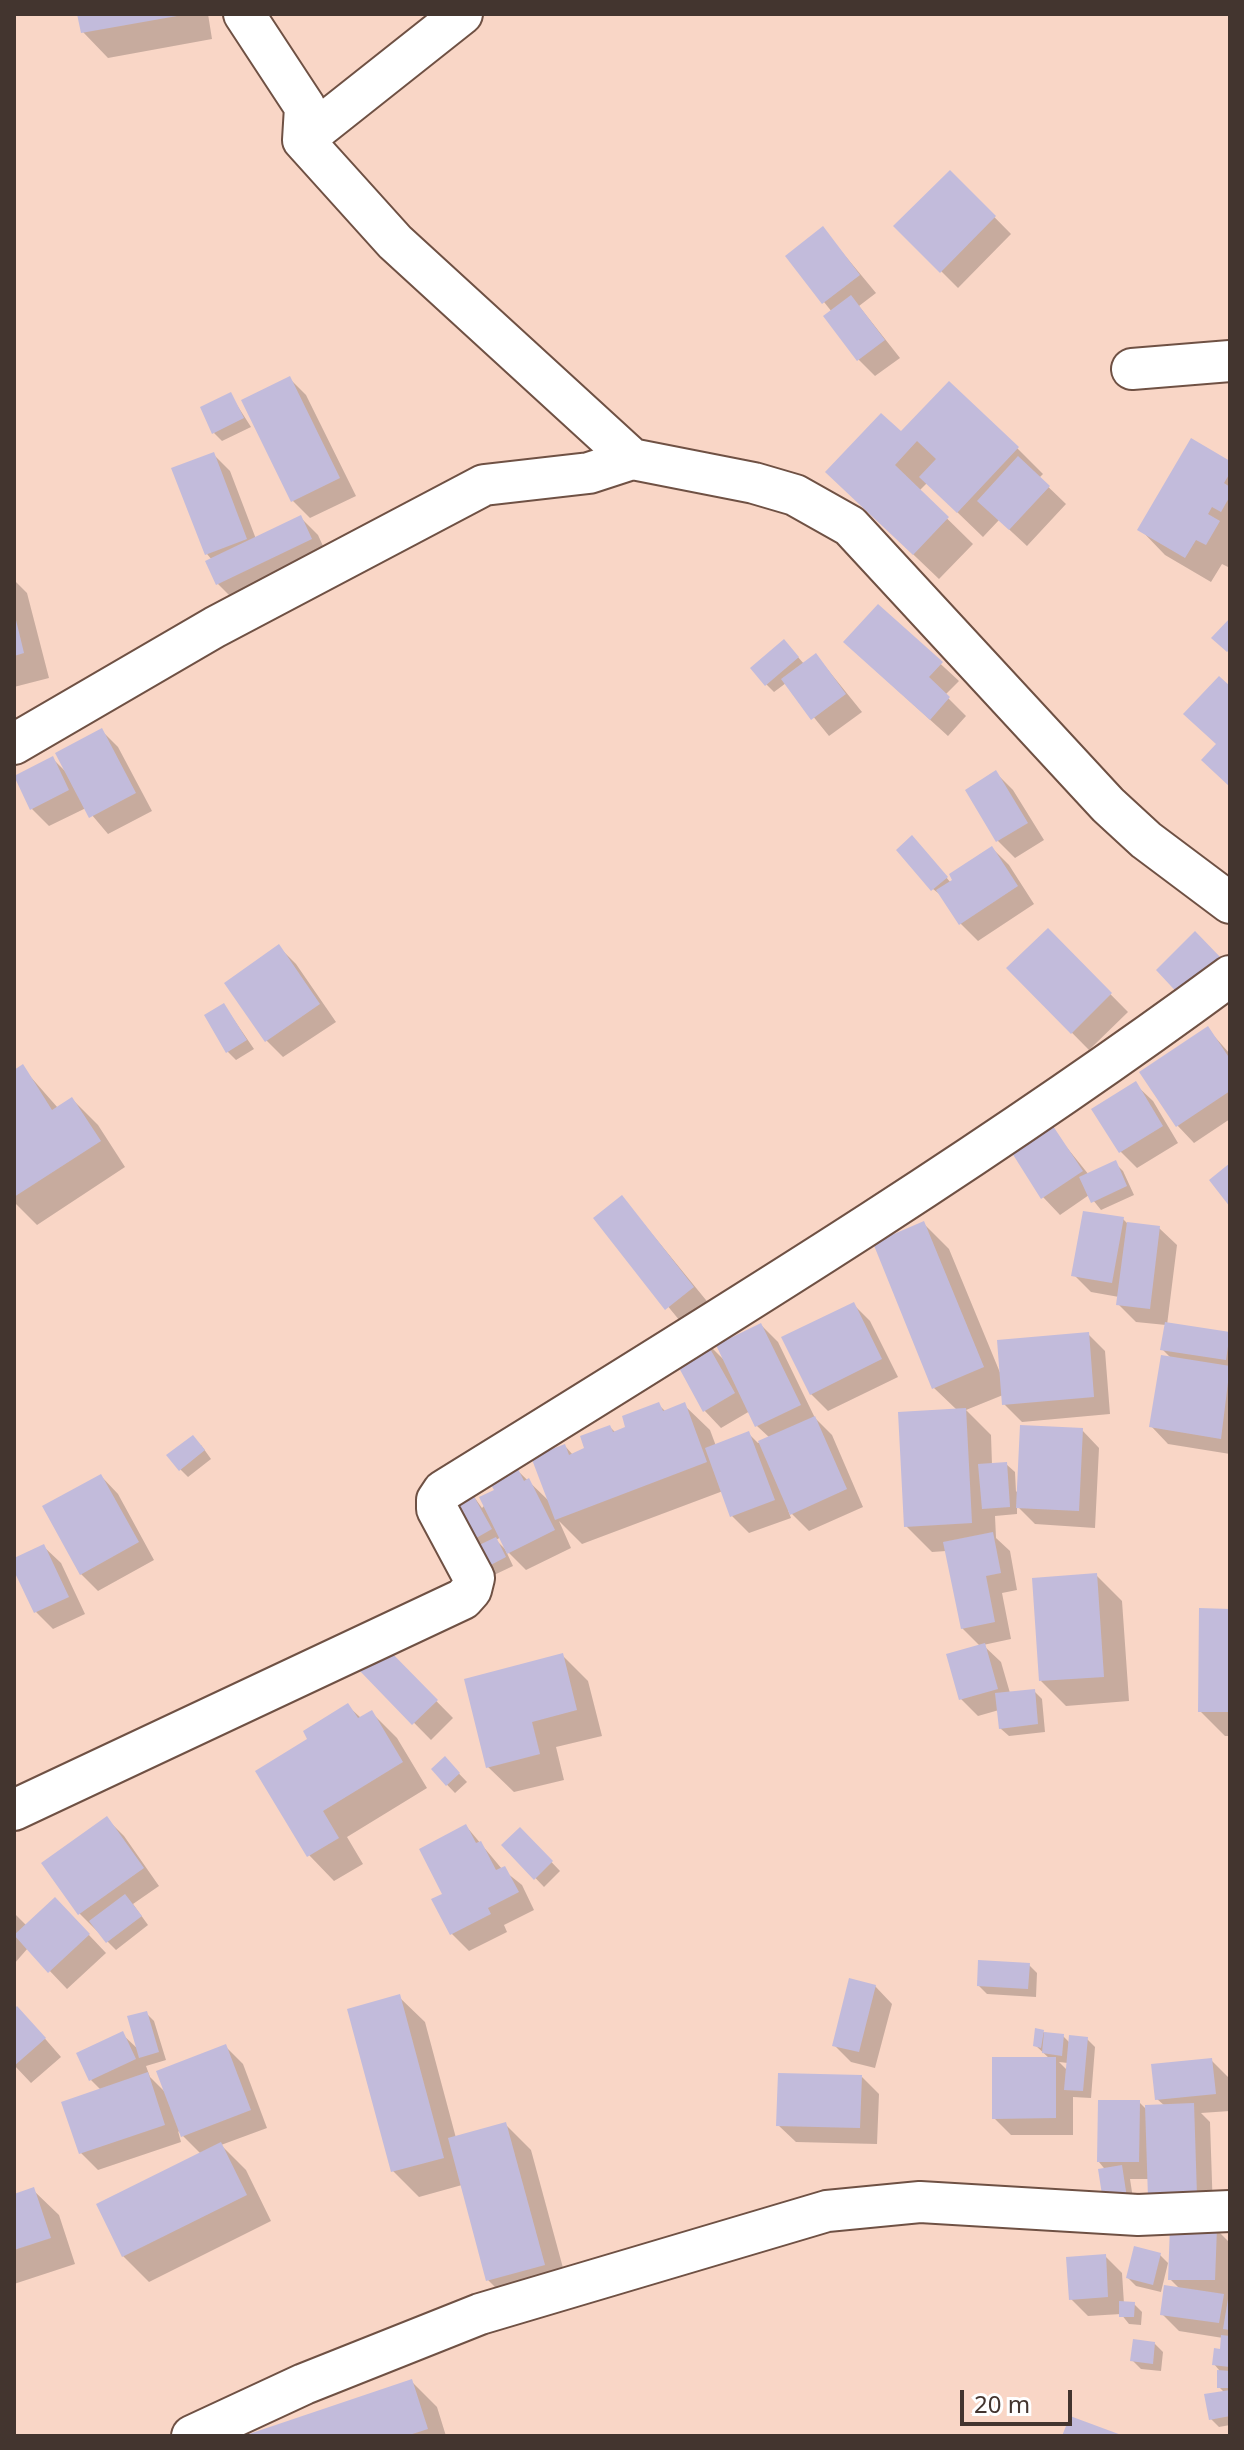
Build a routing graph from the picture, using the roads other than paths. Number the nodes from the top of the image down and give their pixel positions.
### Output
1 (244, 14) edge
2 (462, 14) edge
3 (303, 140) junction
4 (1230, 361) edge
5 (1132, 369) dead end
6 (632, 459) junction
7 (14, 744) edge
8 (1230, 903) edge
9 (1230, 976) edge
10 (14, 1810) edge
11 (1230, 2211) edge
12 (192, 2436) edge

1 - 3 street
2 - 3 street
3 - 6 street
4 - 5 street
6 - 7 street
6 - 8 street
9 - 10 street
11 - 12 street

